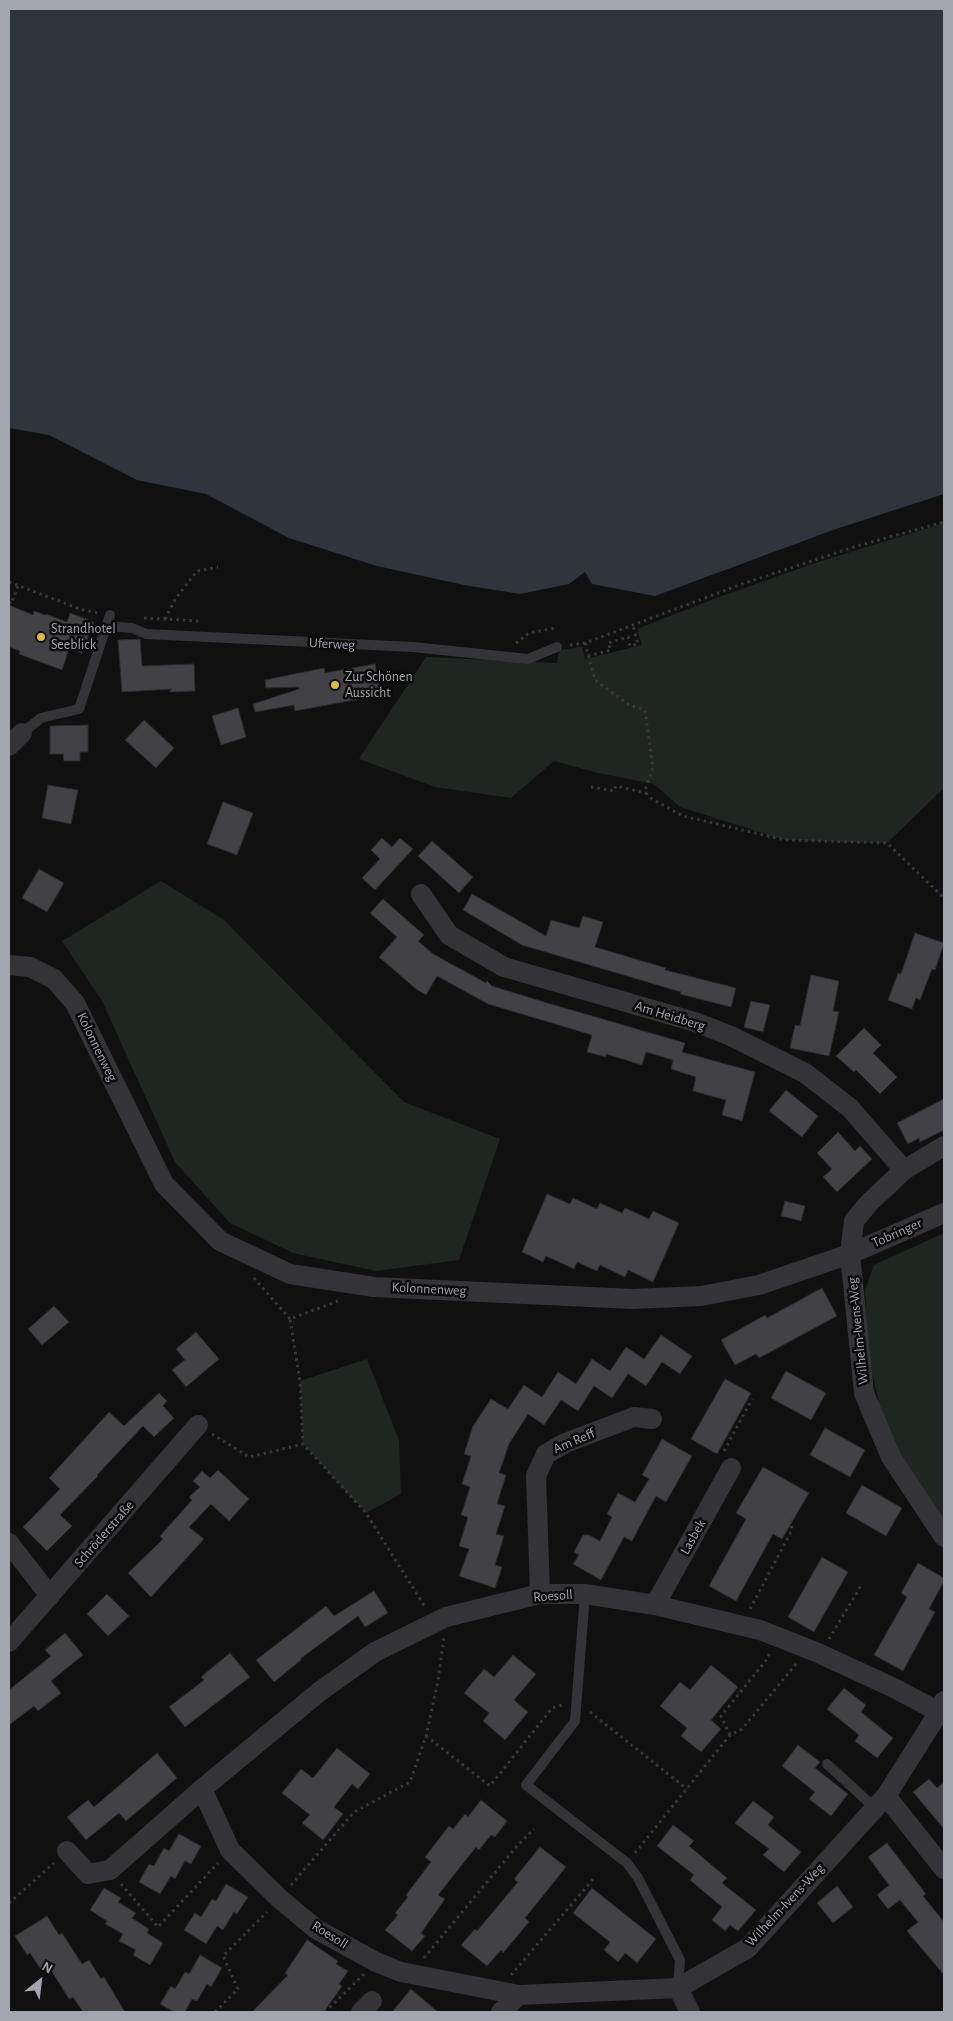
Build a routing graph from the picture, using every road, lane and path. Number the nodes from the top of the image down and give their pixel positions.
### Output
1 (944, 522) edge
2 (218, 567) dead end
3 (9, 582) edge
4 (18, 585) junction
5 (9, 602) edge
6 (110, 615) joint
7 (165, 619) dead end
8 (106, 626) junction
9 (633, 626) junction
10 (555, 628) dead end
11 (516, 643) dead end
12 (557, 647) dead end
13 (588, 656) junction
14 (15, 740) edge
15 (592, 787) dead end
16 (646, 793) junction
17 (421, 894) dead end
18 (944, 898) edge
19 (9, 965) edge
20 (944, 1146) edge
21 (904, 1170) junction
22 (944, 1213) edge
23 (850, 1254) junction
24 (340, 1300) dead end
25 (752, 1399) dead end
26 (652, 1419) dead end
27 (198, 1425) joint
28 (304, 1444) junction
29 (731, 1468) joint
30 (790, 1516) dead end
31 (944, 1537) edge
32 (9, 1542) edge
33 (862, 1584) dead end
34 (540, 1594) junction
35 (585, 1594) junction
36 (50, 1596) junction
37 (655, 1605) junction
38 (440, 1620) junction
39 (741, 1625) junction
40 (775, 1636) junction
41 (9, 1642) edge
42 (814, 1652) junction
43 (942, 1706) edge
44 (730, 1735) junction
45 (827, 1764) dead end
46 (672, 1775) dead end
47 (202, 1788) junction
48 (687, 1789) junction
49 (880, 1801) junction
50 (534, 1829) dead end
51 (644, 1844) dead end
52 (230, 1850) junction
53 (67, 1851) joint
54 (944, 1869) edge
55 (110, 1870) junction
56 (595, 1877) dead end
57 (280, 1899) junction
58 (9, 1903) edge
59 (376, 1962) junction
60 (411, 1974) junction
61 (678, 1988) junction
62 (497, 1991) junction
63 (519, 1995) junction
64 (215, 2012) edge
65 (325, 2012) edge
66 (501, 2012) edge
67 (690, 2012) edge

1 - 9 path
2 - 7 path
3 - 4 path
4 - 5 path
4 - 6 path
6 - 8 lane
8 - 12 lane, Uferweg
8 - 14 lane
9 - 13 path
9 - 13 path
10 - 11 path
13 - 16 path
15 - 16 path
16 - 18 path
17 - 21 street, Am Heidberg
19 - 23 street, Kolonnenweg
20 - 21 street
21 - 23 street
22 - 23 street, Tobringer
23 - 31 street, Wilhelm-Ivens-Weg
24 - 28 path
25 - 29 path
26 - 34 street, Am Reff
27 - 28 path
27 - 36 street, Schröderstraße
28 - 38 path
29 - 37 street, Lasbek
30 - 39 path
32 - 36 street
33 - 42 path
34 - 35 street, Roesoll
34 - 38 street, Roesoll
35 - 37 street, Roesoll
35 - 61 lane
36 - 41 street, Schröderstraße
37 - 39 street, Roesoll
38 - 47 street, Roesoll
38 - 57 path
39 - 40 street, Roesoll
40 - 42 street, Roesoll
40 - 44 path
42 - 43 street, Roesoll
42 - 44 path
43 - 49 street, Wilhelm-Ivens-Weg
44 - 48 path
45 - 49 lane
46 - 48 path
47 - 52 street, Roesoll
47 - 55 street, Roesoll
48 - 51 path
49 - 54 street
49 - 61 street, Wilhelm-Ivens-Weg
50 - 60 path
52 - 55 path
52 - 57 street, Roesoll
53 - 55 street
53 - 58 path
56 - 62 path
57 - 59 street, Roesoll
57 - 64 path
59 - 60 street, Roesoll
59 - 65 path
60 - 62 street, Roesoll
61 - 63 street, Wilhelm-Ivens-Weg
61 - 67 street
62 - 63 street, Roesoll
63 - 66 street

